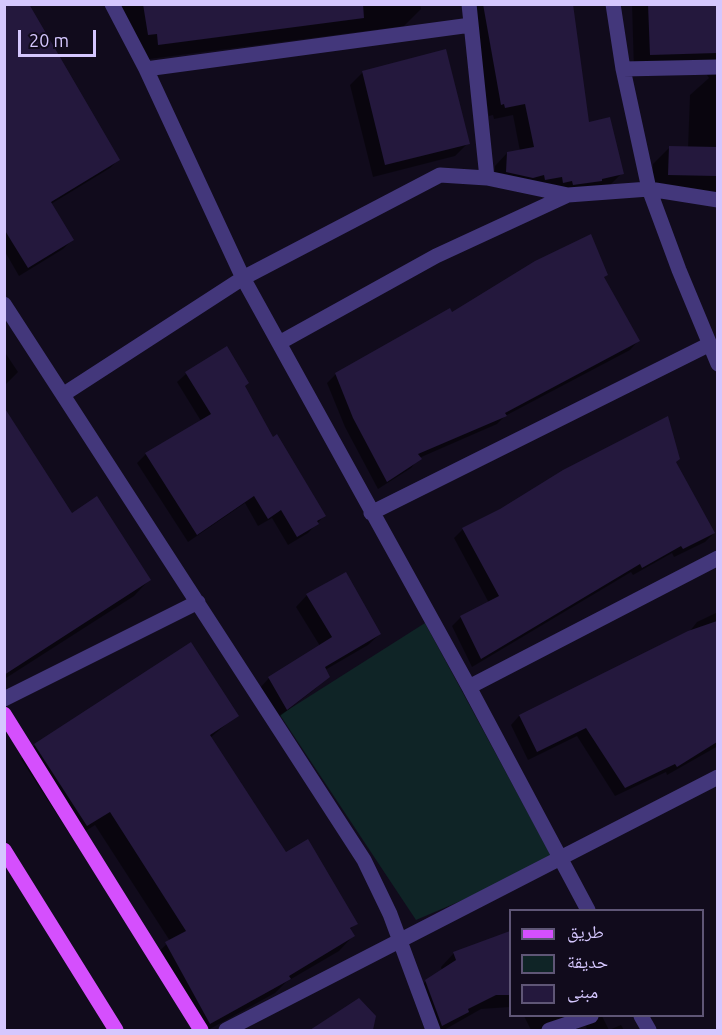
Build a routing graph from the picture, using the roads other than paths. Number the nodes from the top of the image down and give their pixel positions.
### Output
1 (112, 4) edge
2 (469, 4) edge
3 (613, 4) edge
4 (471, 25) junction
5 (717, 67) edge
6 (146, 69) junction
7 (623, 69) junction
8 (487, 178) junction
9 (649, 189) junction
10 (568, 195) junction
11 (717, 200) edge
12 (243, 278) junction
13 (4, 304) edge
14 (279, 343) junction
15 (710, 344) junction
16 (717, 364) edge
17 (64, 394) junction
18 (372, 513) junction
19 (717, 558) edge
20 (198, 602) junction
21 (469, 687) junction
22 (4, 699) edge
23 (4, 714) edge
24 (717, 777) edge
25 (4, 850) edge
26 (561, 859) junction
27 (587, 909) edge
28 (400, 941) junction
29 (588, 1017) edge
30 (116, 1030) edge
31 (201, 1030) edge
32 (226, 1030) edge
33 (433, 1030) edge
34 (549, 1030) edge

1 - 6 street
2 - 4 street
3 - 7 street
4 - 6 street
4 - 8 street
5 - 7 street
6 - 12 street
7 - 9 street
8 - 10 street
8 - 12 street
9 - 10 street
9 - 11 street
9 - 15 street
10 - 14 street
12 - 14 street
12 - 17 street
13 - 17 street
14 - 18 street
15 - 16 street
15 - 18 street
17 - 20 street
18 - 21 street
19 - 21 street
20 - 22 street
20 - 28 street
21 - 26 street
23 - 31 main road
24 - 26 street
25 - 30 main road
26 - 27 street
26 - 28 street
28 - 32 street
28 - 33 street
29 - 34 street

